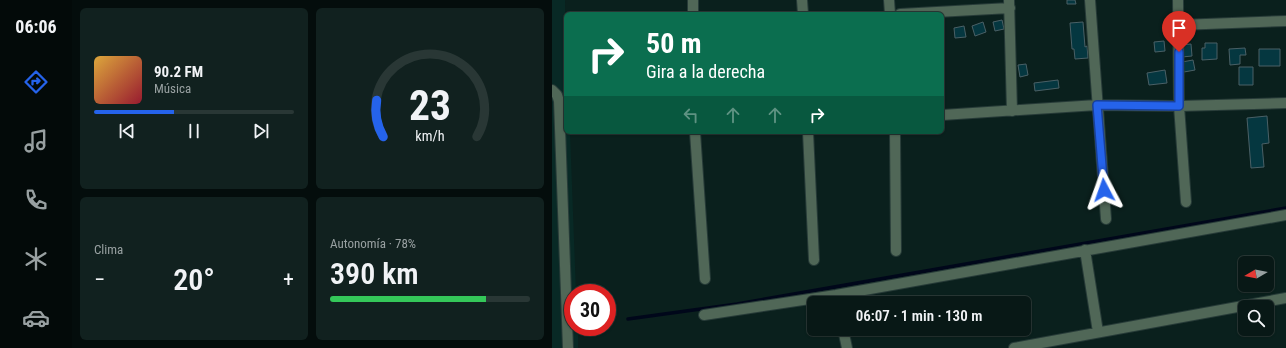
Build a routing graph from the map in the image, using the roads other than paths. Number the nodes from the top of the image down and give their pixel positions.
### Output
1 (693, 0) edge
2 (802, 0) edge
3 (889, 0) edge
4 (1090, 0) edge
5 (1178, 0) edge
6 (1010, 4) edge
7 (693, 12) edge
8 (803, 12) edge
9 (890, 12) edge
10 (922, 12) edge
11 (1286, 21) edge
12 (1179, 25) junction
13 (553, 92) edge
14 (1286, 103) edge
15 (1097, 105) junction
16 (1179, 106) junction
17 (1012, 111) junction
18 (944, 115) edge
19 (695, 134) edge
20 (808, 134) edge
21 (895, 134) edge
22 (1186, 202) dead end
23 (1286, 215) edge
24 (1106, 219) dead end
25 (1085, 250) junction
26 (896, 251) dead end
27 (814, 260) dead end
28 (705, 279) dead end
29 (852, 296) edge
30 (1286, 298) edge
31 (807, 303) edge
32 (704, 315) dead end
33 (1098, 332) junction
34 (844, 336) edge
35 (1029, 347) edge
36 (568, 348) edge
37 (847, 348) edge
38 (1014, 348) edge

1 - 7 street
2 - 8 street
3 - 9 street
4 - 15 street
5 - 12 street
6 - 10 street
6 - 17 street
11 - 12 street
12 - 16 street
13 - 36 street
14 - 16 street
15 - 16 street
15 - 17 street
15 - 24 street
16 - 22 street
17 - 18 street
19 - 28 street
20 - 27 street
21 - 26 street
23 - 25 street
25 - 29 street
25 - 33 street
30 - 33 street
31 - 32 street
33 - 35 street
34 - 37 street
35 - 38 street

